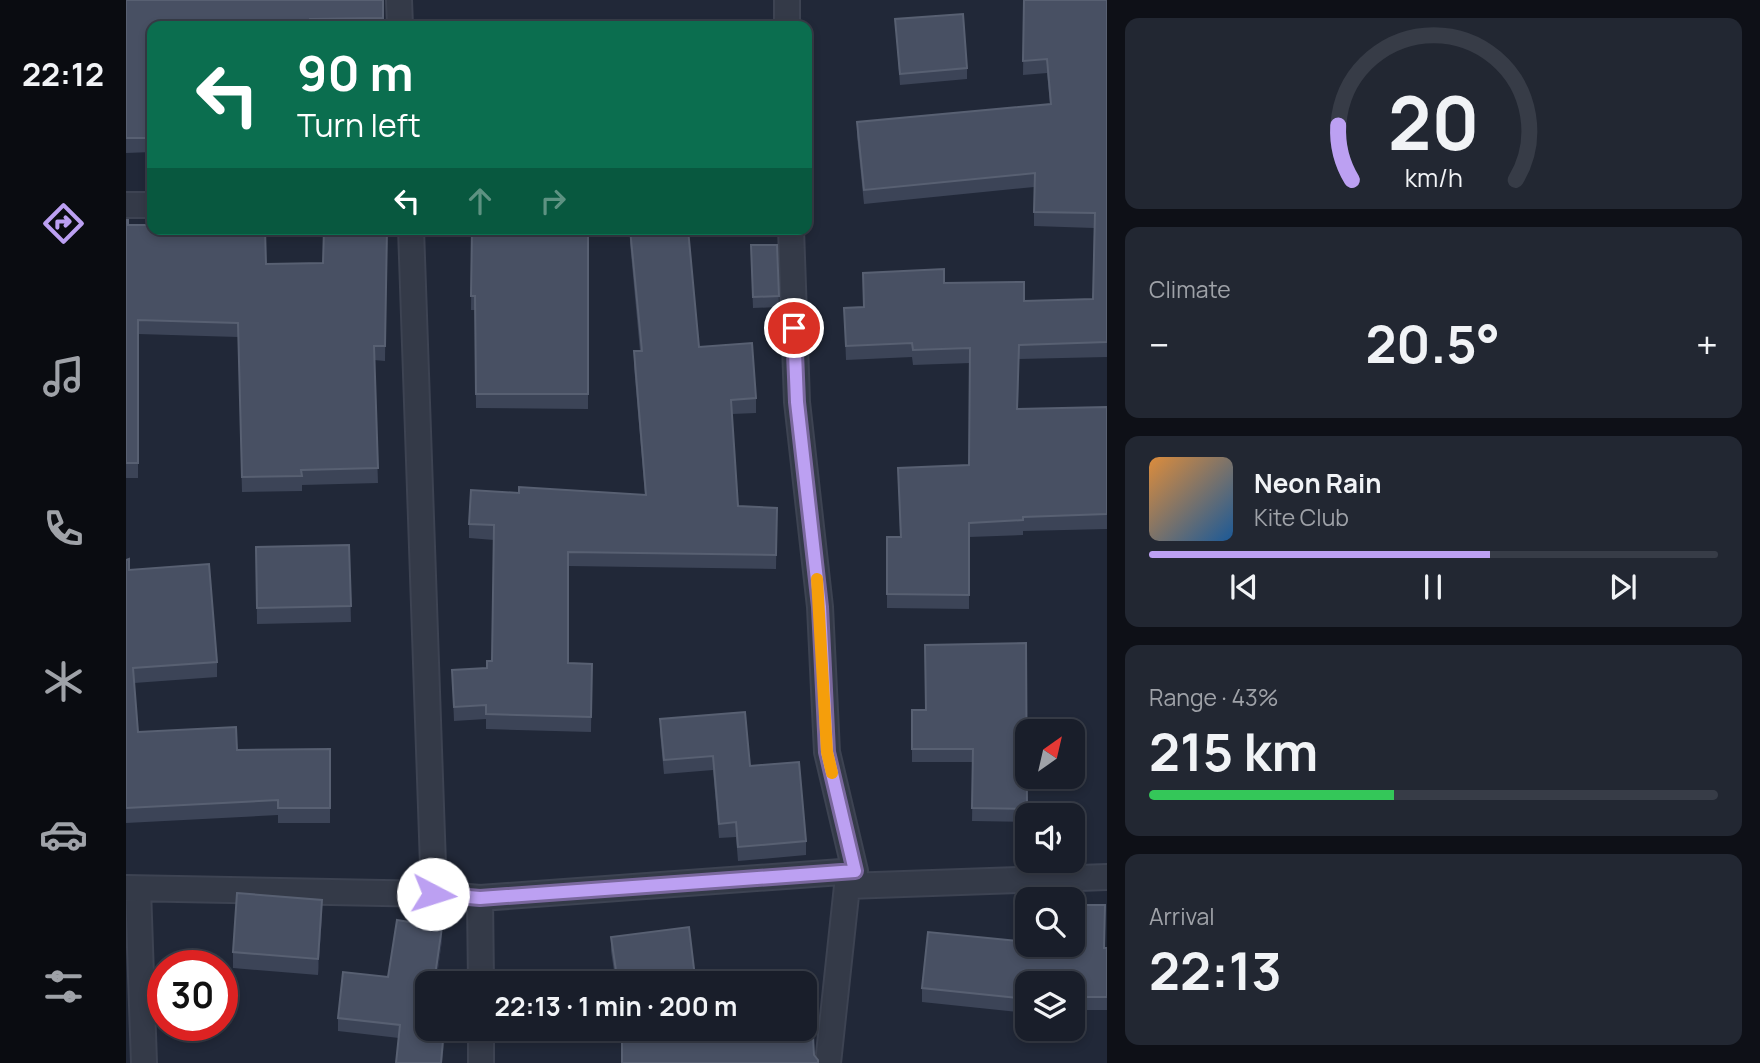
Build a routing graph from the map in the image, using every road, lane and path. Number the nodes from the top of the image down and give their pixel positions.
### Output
1 (399, 0) edge
2 (787, 0) edge
3 (400, 21) edge
4 (787, 21) edge
5 (126, 205) edge
6 (147, 205) edge
7 (411, 235) edge
8 (791, 235) edge
9 (1107, 877) edge
10 (851, 878) junction
11 (132, 889) edge
12 (433, 894) junction
13 (480, 898) junction
14 (481, 971) edge
15 (481, 1041) edge
16 (144, 1063) edge
17 (481, 1063) edge
18 (828, 1063) edge

1 - 3 street
2 - 4 street
5 - 6 street
7 - 12 street
8 - 10 street
9 - 10 street
10 - 13 street
10 - 18 street
11 - 12 street
11 - 16 street
12 - 13 street
13 - 14 street
15 - 17 street

